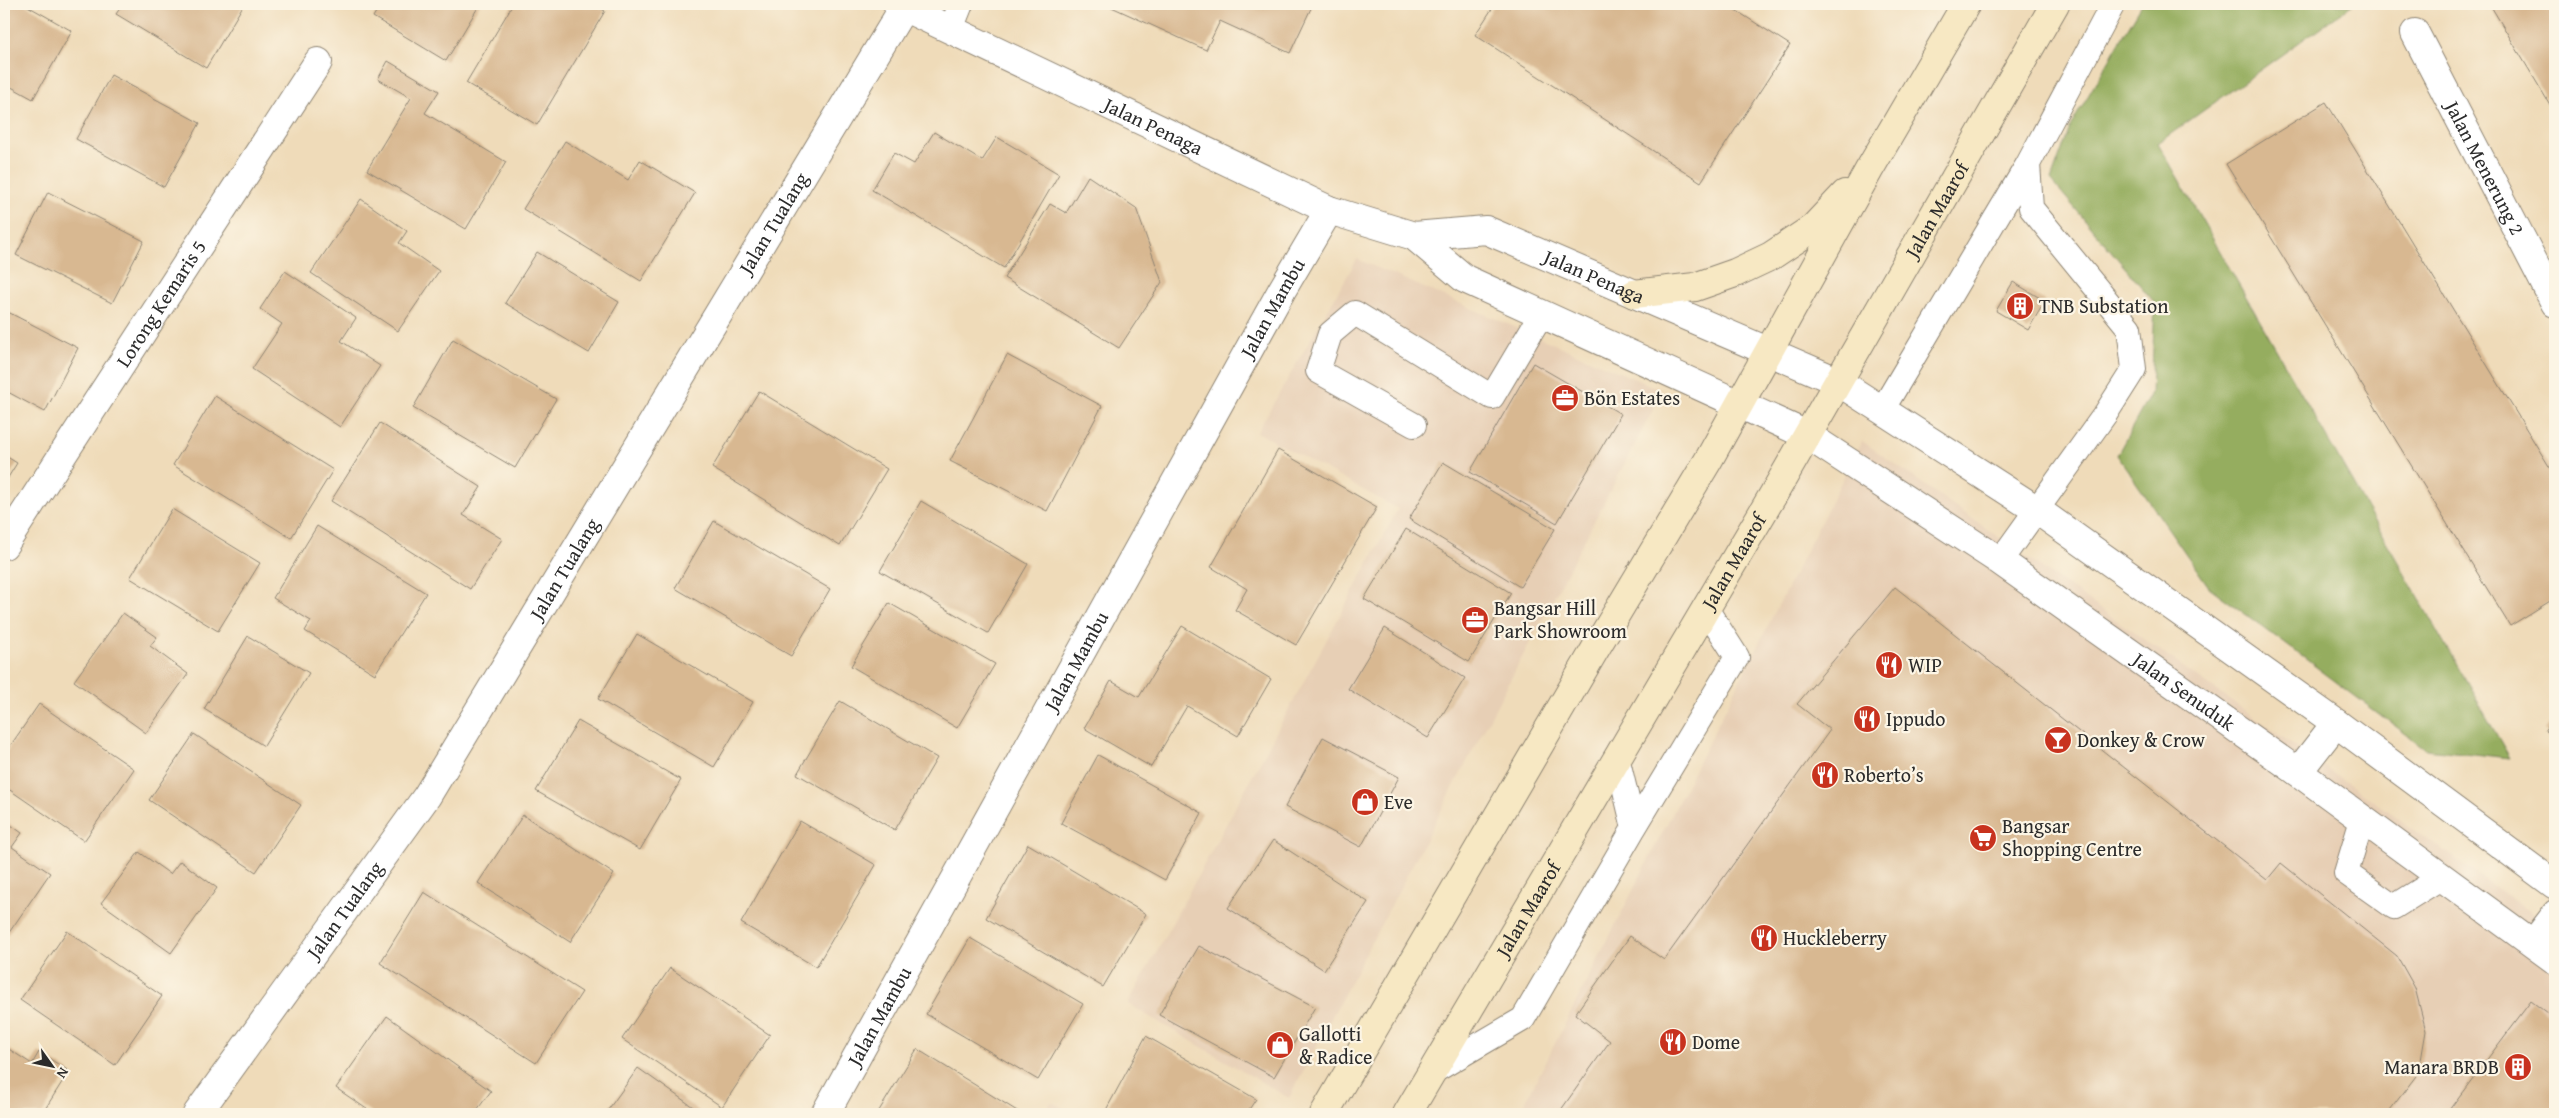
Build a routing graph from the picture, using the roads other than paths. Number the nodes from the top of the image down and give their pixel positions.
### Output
1 (961, 4) edge
2 (1966, 4) edge
3 (2055, 4) edge
4 (2112, 4) edge
5 (900, 5) edge
6 (951, 29) junction
7 (2415, 33) dead end
8 (318, 62) dead end
9 (2028, 164) junction
10 (1869, 170) junction
11 (1329, 210) junction
12 (1414, 236) junction
13 (1634, 294) junction
14 (2555, 303) edge
15 (1542, 313) junction
16 (1769, 352) junction
17 (1837, 381) junction
18 (1740, 403) junction
19 (1882, 410) junction
20 (1414, 425) dead end
21 (1807, 435) junction
22 (2037, 510) junction
23 (4, 545) edge
24 (2000, 561) junction
25 (1705, 607) junction
26 (2336, 723) junction
27 (1617, 757) junction
28 (2298, 772) junction
29 (2362, 820) junction
30 (1634, 828) junction
31 (2442, 877) junction
32 (2555, 885) edge
33 (2555, 912) edge
34 (2532, 942) junction
35 (2555, 960) edge
36 (1429, 1074) junction
37 (197, 1114) edge
38 (825, 1114) edge
39 (1324, 1114) edge
40 (1407, 1114) edge

1 - 6 lane
2 - 10 main road
3 - 17 main road, Jalan Maarof
4 - 9 lane
5 - 6 street, Jalan Penaga
5 - 37 street, Jalan Tualang
6 - 11 street, Jalan Penaga
7 - 14 street, Jalan Menerung 2
8 - 23 street, Lorong Kemaris 5
9 - 19 lane
9 - 22 lane
10 - 13 main road
10 - 16 main road
11 - 12 street, Jalan Penaga
11 - 38 street, Jalan Mambu
12 - 13 street, Jalan Penaga
12 - 15 street, Jalan Penaga
13 - 16 street, Jalan Penaga
15 - 18 street, Jalan Penaga
15 - 20 lane
16 - 17 street, Jalan Penaga
16 - 18 main road
17 - 19 street
17 - 21 main road, Jalan Maarof
18 - 21 street, Jalan Penaga
18 - 39 main road
19 - 22 street
21 - 24 street, Jalan Senuduk
21 - 25 main road, Jalan Maarof
22 - 24 lane
22 - 26 street
24 - 28 street, Jalan Senuduk
25 - 27 main road, Jalan Maarof
25 - 30 lane
26 - 28 street
26 - 32 street
27 - 30 lane
27 - 36 main road, Jalan Maarof
28 - 29 street, Jalan Senuduk
29 - 31 street, Jalan Senuduk
29 - 31 lane
30 - 36 lane
31 - 34 street, Jalan Senuduk
33 - 34 lane
34 - 35 street, Jalan Senuduk
36 - 40 main road, Jalan Maarof

